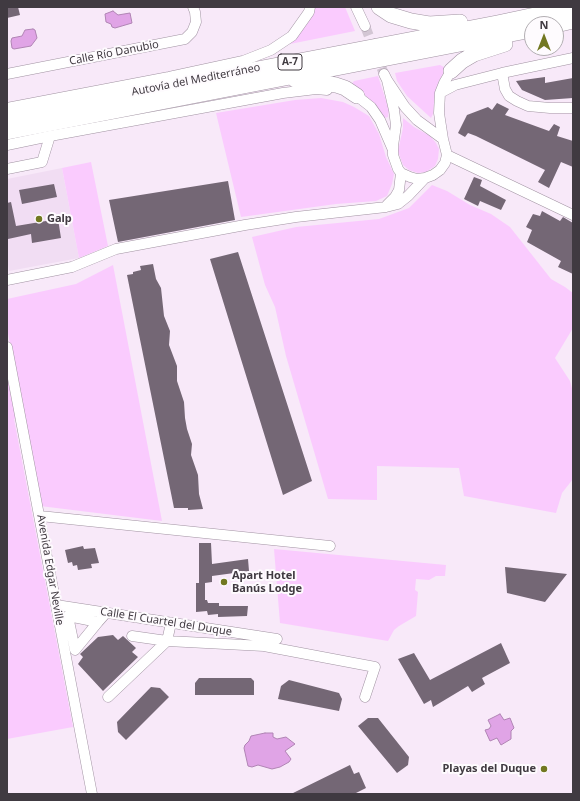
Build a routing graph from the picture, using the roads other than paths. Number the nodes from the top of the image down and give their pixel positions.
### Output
1 (193, 7) edge
2 (310, 7) edge
3 (356, 7) edge
4 (379, 7) edge
5 (573, 7) edge
6 (497, 23) junction
7 (365, 26) tunnel mouth
8 (524, 32) edge
9 (524, 37) edge
10 (573, 58) edge
11 (452, 71) junction
12 (502, 73) junction
13 (7, 74) edge
14 (181, 74) junction
15 (276, 79) junction
16 (467, 82) junction
17 (440, 93) junction
18 (122, 94) junction
19 (357, 96) junction
20 (74, 104) junction
21 (7, 108) edge
22 (573, 108) edge
23 (7, 117) edge
24 (7, 132) edge
25 (50, 136) junction
26 (443, 139) junction
27 (7, 145) edge
28 (393, 150) junction
29 (447, 155) junction
30 (7, 169) edge
31 (401, 173) junction
32 (425, 178) junction
33 (386, 207) junction
34 (573, 215) edge
35 (7, 280) edge
36 (7, 347) edge
37 (40, 516) junction
38 (330, 546) dead end
39 (56, 605) junction
40 (106, 613) junction
41 (98, 622) dead end
42 (171, 623) junction
43 (132, 636) dead end
44 (277, 639) dead end
45 (167, 641) junction
46 (108, 697) dead end
47 (364, 697) dead end
48 (92, 794) edge

1 - 13 street, Calle Río Danubio
2 - 14 street
3 - 7 street
4 - 6 highway
5 - 6 highway, Autovía del Mediterráneo / A-7
6 - 18 highway, Autovía del Mediterráneo / A-7
8 - 15 highway, Autovía del Mediterráneo / A-7
9 - 11 highway
10 - 12 street
11 - 16 street
11 - 17 street
12 - 16 street
12 - 22 street
14 - 18 highway
14 - 21 street
15 - 19 highway
15 - 24 highway, Autovía del Mediterráneo / A-7
16 - 17 street
17 - 26 street
18 - 20 highway, Autovía del Mediterráneo / A-7
19 - 25 street
19 - 28 street
20 - 21 highway
20 - 23 highway, Autovía del Mediterráneo / A-7
25 - 27 street
25 - 30 street
26 - 28 street
26 - 29 street
28 - 31 street
29 - 32 street
29 - 34 street
31 - 32 street
31 - 33 street
32 - 33 street
33 - 35 street
36 - 37 street, Avenida Edgar Neville
37 - 38 street
37 - 39 street, Avenida Edgar Neville
39 - 40 street, Calle El Cuartel del Duque
39 - 48 street, Avenida Edgar Neville
40 - 41 street
40 - 42 street, Calle El Cuartel del Duque
42 - 44 street, Calle El Cuartel del Duque
42 - 45 street
43 - 45 street
45 - 46 street
45 - 47 street

